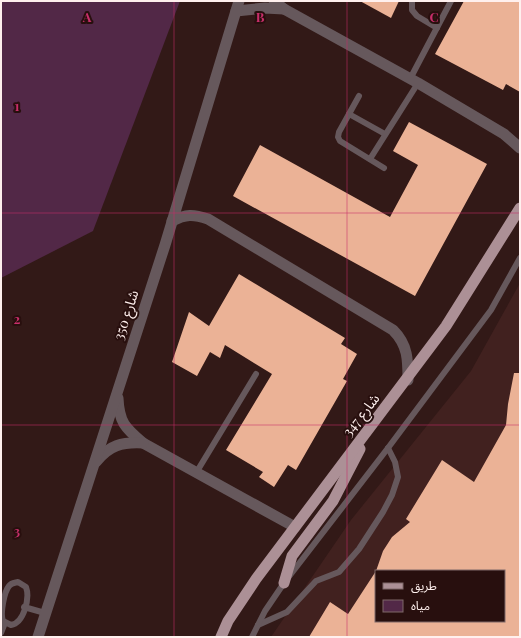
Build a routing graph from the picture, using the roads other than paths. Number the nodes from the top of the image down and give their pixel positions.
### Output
1 (274, 1) edge
2 (412, 1) edge
3 (451, 1) edge
4 (238, 6) edge
5 (284, 10) junction
6 (437, 28) junction
7 (414, 81) junction
8 (359, 96) dead end
9 (349, 114) junction
10 (385, 134) junction
11 (520, 148) edge
12 (370, 159) junction
13 (384, 168) dead end
14 (520, 208) edge
15 (172, 221) junction
16 (520, 258) edge
17 (256, 374) dead end
18 (408, 380) junction
19 (117, 392) junction
20 (365, 435) junction
21 (143, 443) junction
22 (388, 448) junction
23 (91, 470) junction
24 (196, 473) junction
25 (296, 527) junction
26 (284, 582) junction
27 (3, 602) edge
28 (24, 607) junction
29 (45, 613) junction
30 (5, 623) junction
31 (258, 625) junction
32 (1, 633) edge
33 (38, 637) edge
34 (221, 637) edge
35 (252, 637) edge

1 - 5 street
2 - 6 lane
3 - 6 lane
4 - 5 street
4 - 15 street, شارع 350
5 - 7 street
6 - 7 lane
7 - 10 lane
7 - 11 street
8 - 9 lane
9 - 10 lane
9 - 12 lane
10 - 12 lane
12 - 13 lane
14 - 18 main road, شارع 347
15 - 18 street
15 - 19 street, شارع 350
16 - 22 lane
17 - 24 lane
18 - 20 main road, شارع 347
19 - 21 street
19 - 23 street, شارع 350
20 - 25 main road, شارع 347
20 - 26 main road
21 - 23 street
21 - 24 street
22 - 26 lane
22 - 31 lane
23 - 29 street, شارع 350
24 - 25 street
25 - 34 main road, شارع 347
26 - 31 lane
27 - 28 lane
27 - 30 lane
28 - 29 lane
28 - 30 lane
29 - 33 street, شارع 350
30 - 32 lane
31 - 35 lane

